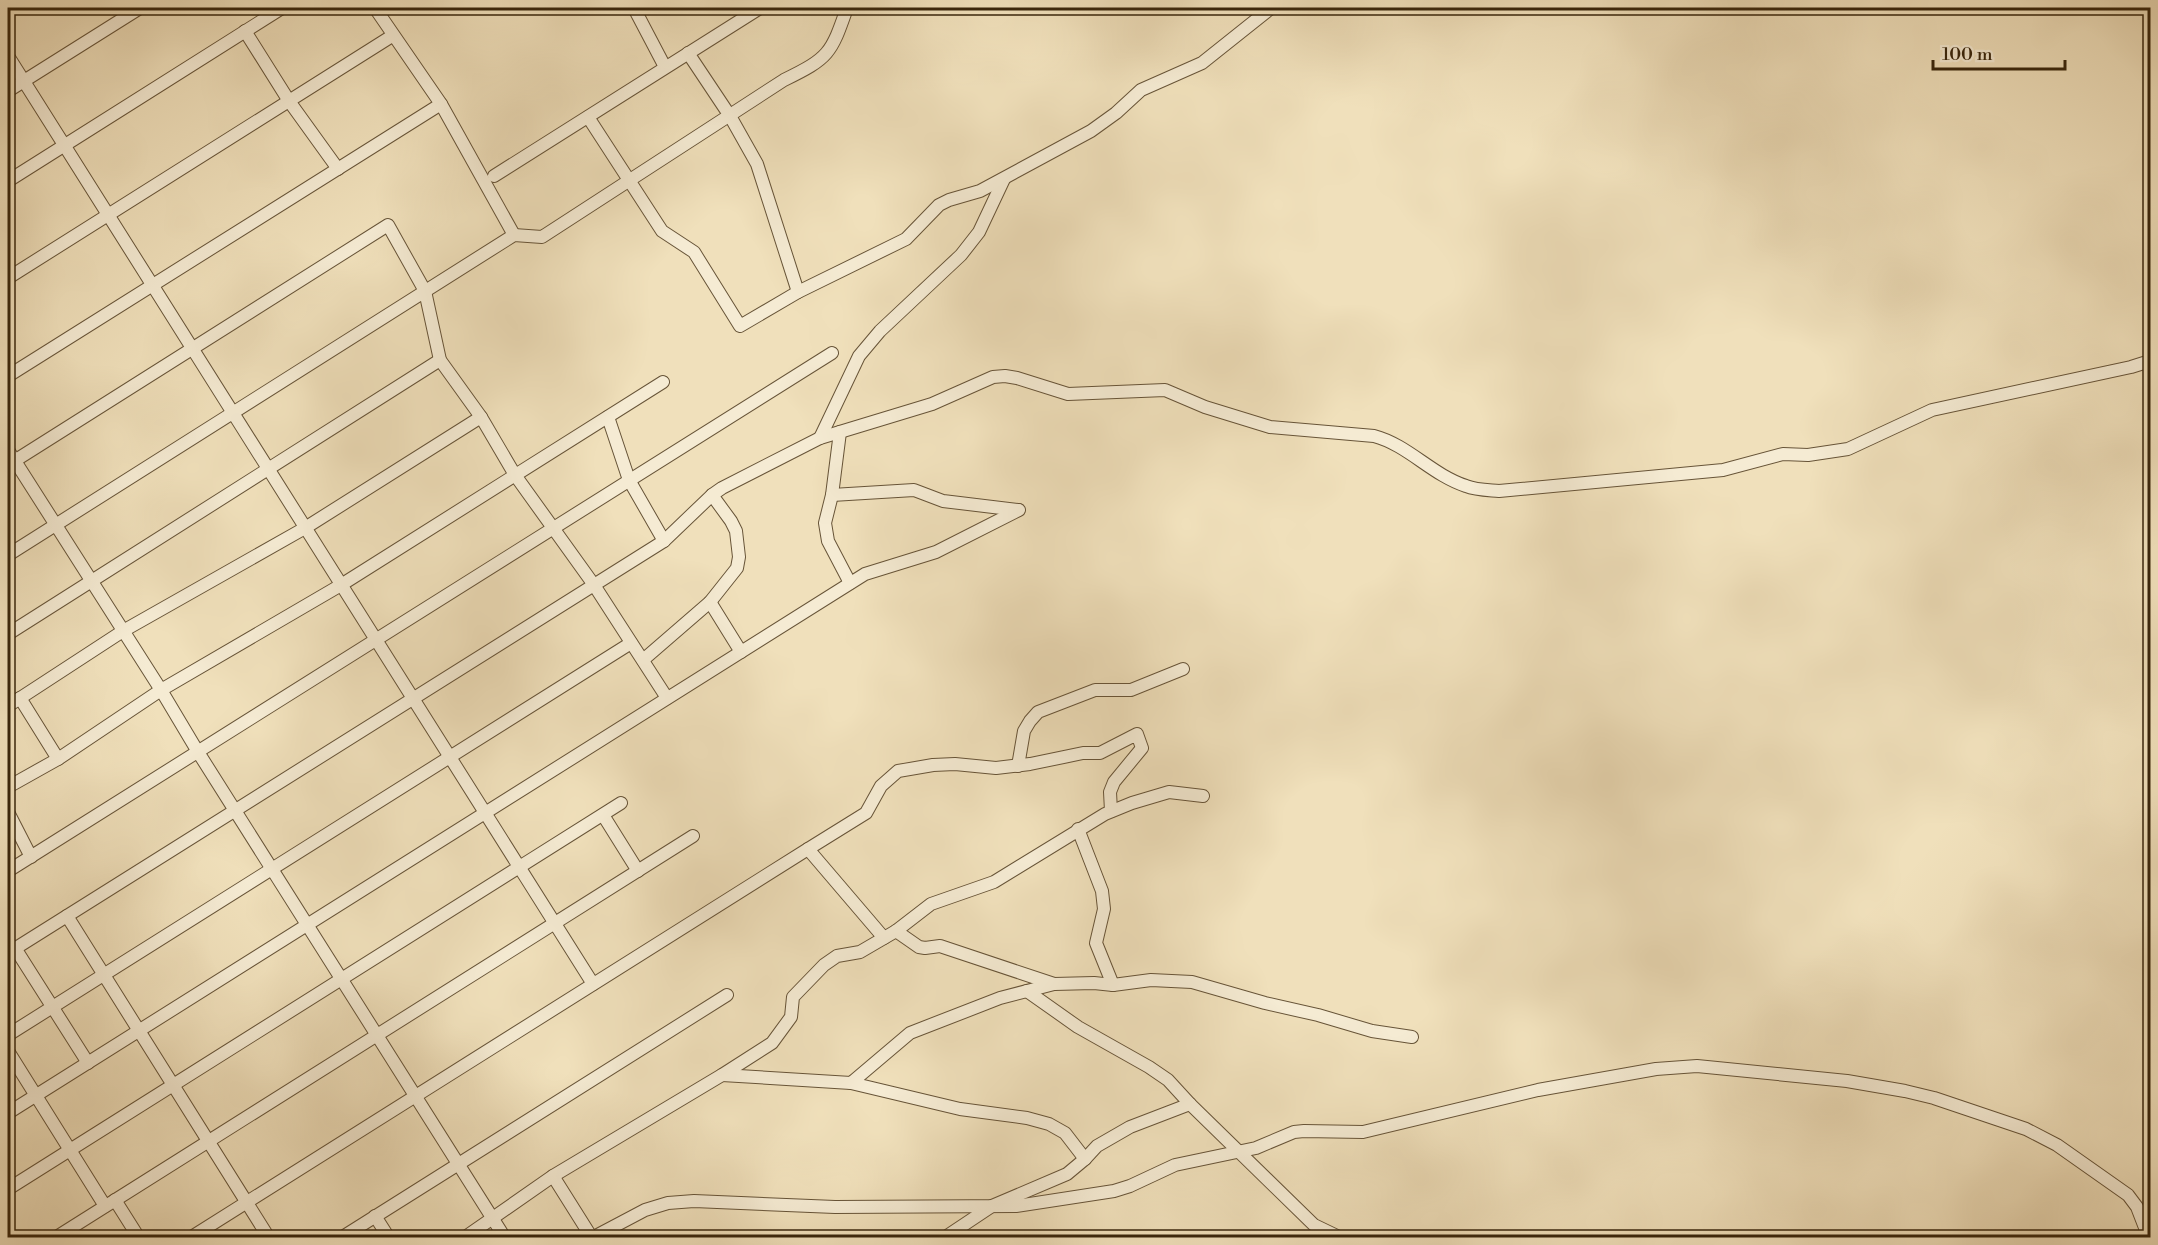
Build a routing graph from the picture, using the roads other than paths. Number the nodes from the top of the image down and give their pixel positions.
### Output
1 (140, 8) edge
2 (282, 8) edge
3 (375, 8) edge
4 (633, 8) edge
5 (759, 8) edge
6 (847, 8) edge
7 (1271, 8) edge
8 (245, 31) junction
9 (392, 36) junction
10 (688, 53) junction
11 (8, 56) edge
12 (665, 68) junction
13 (23, 81) junction
14 (8, 91) edge
15 (289, 101) junction
16 (441, 104) junction
17 (730, 116) junction
18 (588, 117) junction
19 (64, 145) junction
20 (338, 169) junction
21 (494, 176) dead end
22 (1004, 179) junction
23 (8, 181) edge
24 (630, 181) junction
25 (108, 215) junction
26 (514, 235) junction
27 (8, 278) edge
28 (152, 285) junction
29 (425, 291) junction
30 (798, 292) junction
31 (192, 349) junction
32 (832, 353) dead end
33 (440, 360) junction
34 (2151, 361) edge
35 (8, 376) edge
36 (663, 382) dead end
37 (233, 413) junction
38 (481, 417) junction
39 (608, 417) junction
40 (840, 432) junction
41 (819, 438) junction
42 (10, 458) edge
43 (268, 469) junction
44 (515, 475) junction
45 (629, 480) junction
46 (712, 495) junction
47 (832, 495) junction
48 (55, 525) junction
49 (305, 528) junction
50 (553, 528) junction
51 (664, 541) junction
52 (8, 555) edge
53 (90, 581) junction
54 (850, 583) junction
55 (341, 585) junction
56 (594, 585) junction
57 (710, 602) junction
58 (123, 631) junction
59 (8, 634) edge
60 (376, 640) junction
61 (631, 643) junction
62 (741, 652) junction
63 (643, 660) junction
64 (1183, 669) dead end
65 (161, 690) junction
66 (20, 698) junction
67 (413, 698) junction
68 (667, 698) junction
69 (8, 706) edge
70 (198, 752) junction
71 (450, 757) junction
72 (58, 759) junction
73 (1018, 766) junction
74 (8, 787) edge
75 (1203, 796) dead end
76 (621, 803) dead end
77 (235, 810) junction
78 (1111, 811) junction
79 (8, 812) edge
80 (485, 813) junction
81 (603, 815) junction
82 (1078, 829) junction
83 (693, 837) dead end
84 (808, 849) junction
85 (31, 857) junction
86 (520, 867) junction
87 (272, 869) junction
88 (8, 871) edge
89 (638, 871) junction
90 (67, 916) junction
91 (555, 923) junction
92 (307, 925) junction
93 (896, 931) junction
94 (884, 938) junction
95 (11, 951) edge
96 (104, 975) junction
97 (342, 979) junction
98 (593, 984) junction
99 (1054, 984) junction
100 (1113, 985) junction
101 (1027, 991) junction
102 (727, 995) dead end
103 (52, 1007) junction
104 (139, 1030) junction
105 (8, 1035) edge
106 (377, 1035) junction
107 (1412, 1037) dead end
108 (8, 1051) edge
109 (88, 1063) junction
110 (722, 1075) junction
111 (851, 1083) junction
112 (173, 1085) junction
113 (36, 1095) junction
114 (415, 1096) junction
115 (1190, 1104) junction
116 (8, 1113) edge
117 (208, 1141) junction
118 (70, 1150) junction
119 (1239, 1152) junction
120 (1085, 1159) junction
121 (458, 1164) junction
122 (554, 1176) junction
123 (8, 1189) edge
124 (247, 1202) junction
125 (110, 1203) junction
126 (992, 1206) junction
127 (375, 1216) junction
128 (493, 1219) junction
129 (55, 1238) edge
130 (139, 1238) edge
131 (190, 1238) edge
132 (269, 1238) edge
133 (341, 1238) edge
134 (389, 1238) edge
135 (464, 1238) edge
136 (505, 1238) edge
137 (592, 1238) edge
138 (944, 1238) edge
139 (1341, 1238) edge
140 (2149, 1238) edge

1 - 13 street
2 - 8 street
3 - 9 street
4 - 12 street
5 - 10 street
6 - 17 street
7 - 22 street
8 - 15 street
8 - 19 street
9 - 15 street
9 - 16 street
10 - 12 street
10 - 17 street
11 - 13 street
12 - 18 street
13 - 14 street
13 - 19 street
15 - 20 street
15 - 25 street
16 - 20 street
16 - 26 street
17 - 24 street
17 - 30 street
18 - 21 street
18 - 24 street
19 - 23 street
19 - 25 street
20 - 28 street
22 - 30 street
22 - 41 street
24 - 26 street
24 - 30 street
25 - 27 street
25 - 28 street
26 - 29 street
28 - 31 street
28 - 35 street
29 - 31 street
29 - 33 street
29 - 37 street
31 - 37 street
31 - 42 street
32 - 45 street
33 - 38 street
33 - 43 street
34 - 40 street
36 - 39 street
37 - 43 street
37 - 48 street
38 - 44 street
38 - 49 street
39 - 44 street
39 - 45 street
40 - 41 street
40 - 47 street
41 - 46 street
42 - 48 street
43 - 49 street
43 - 53 street
44 - 50 street
44 - 55 street
45 - 50 street
45 - 51 street
46 - 51 street
46 - 57 street
47 - 54 street
47 - 54 street
48 - 52 street
48 - 53 street
49 - 55 street
49 - 58 street
50 - 56 street
50 - 60 street
51 - 56 street
53 - 58 street
53 - 59 street
54 - 62 street
55 - 60 street
55 - 65 street
56 - 61 street
56 - 67 street
57 - 62 street
57 - 63 street
58 - 65 street
58 - 66 street
60 - 67 street
60 - 70 street
61 - 63 street
61 - 71 street
62 - 68 street
63 - 68 street
64 - 73 street
65 - 70 street
65 - 72 street
66 - 69 street
66 - 72 street
67 - 71 street
67 - 77 street
68 - 80 street
70 - 77 street
70 - 85 street
71 - 80 street
71 - 87 street
72 - 74 street
73 - 78 street
73 - 84 street
75 - 78 street
76 - 81 street
77 - 87 street
77 - 90 street
78 - 82 street
79 - 85 street
80 - 86 street
80 - 92 street
81 - 86 street
81 - 89 street
82 - 93 street
82 - 100 street
83 - 89 street
84 - 94 street
84 - 98 street
85 - 88 street
86 - 91 street
86 - 97 street
87 - 92 street
87 - 96 street
89 - 91 street
90 - 95 street
90 - 96 street
91 - 98 street
91 - 106 street
92 - 97 street
92 - 104 street
93 - 94 street
93 - 99 street
94 - 110 street
95 - 103 street
96 - 103 street
96 - 104 street
97 - 106 street
97 - 112 street
98 - 114 street
99 - 100 street
99 - 101 street
100 - 107 street
101 - 111 street
101 - 115 street
102 - 121 street
103 - 105 street
103 - 109 street
104 - 109 street
104 - 112 street
106 - 114 street
106 - 117 street
108 - 113 street
109 - 113 street
110 - 111 street
110 - 122 street
111 - 120 street
112 - 117 street
112 - 118 street
113 - 116 street
113 - 118 street
114 - 121 street
114 - 124 street
115 - 119 street
115 - 120 street
117 - 124 street
117 - 125 street
118 - 123 street
118 - 125 street
119 - 126 street
119 - 139 street
119 - 140 street
120 - 126 street
121 - 127 street
121 - 128 street
122 - 128 street
122 - 137 street
124 - 131 street
124 - 132 street
125 - 129 street
125 - 130 street
126 - 137 street
126 - 138 street
127 - 133 street
127 - 134 street
128 - 135 street
128 - 136 street

